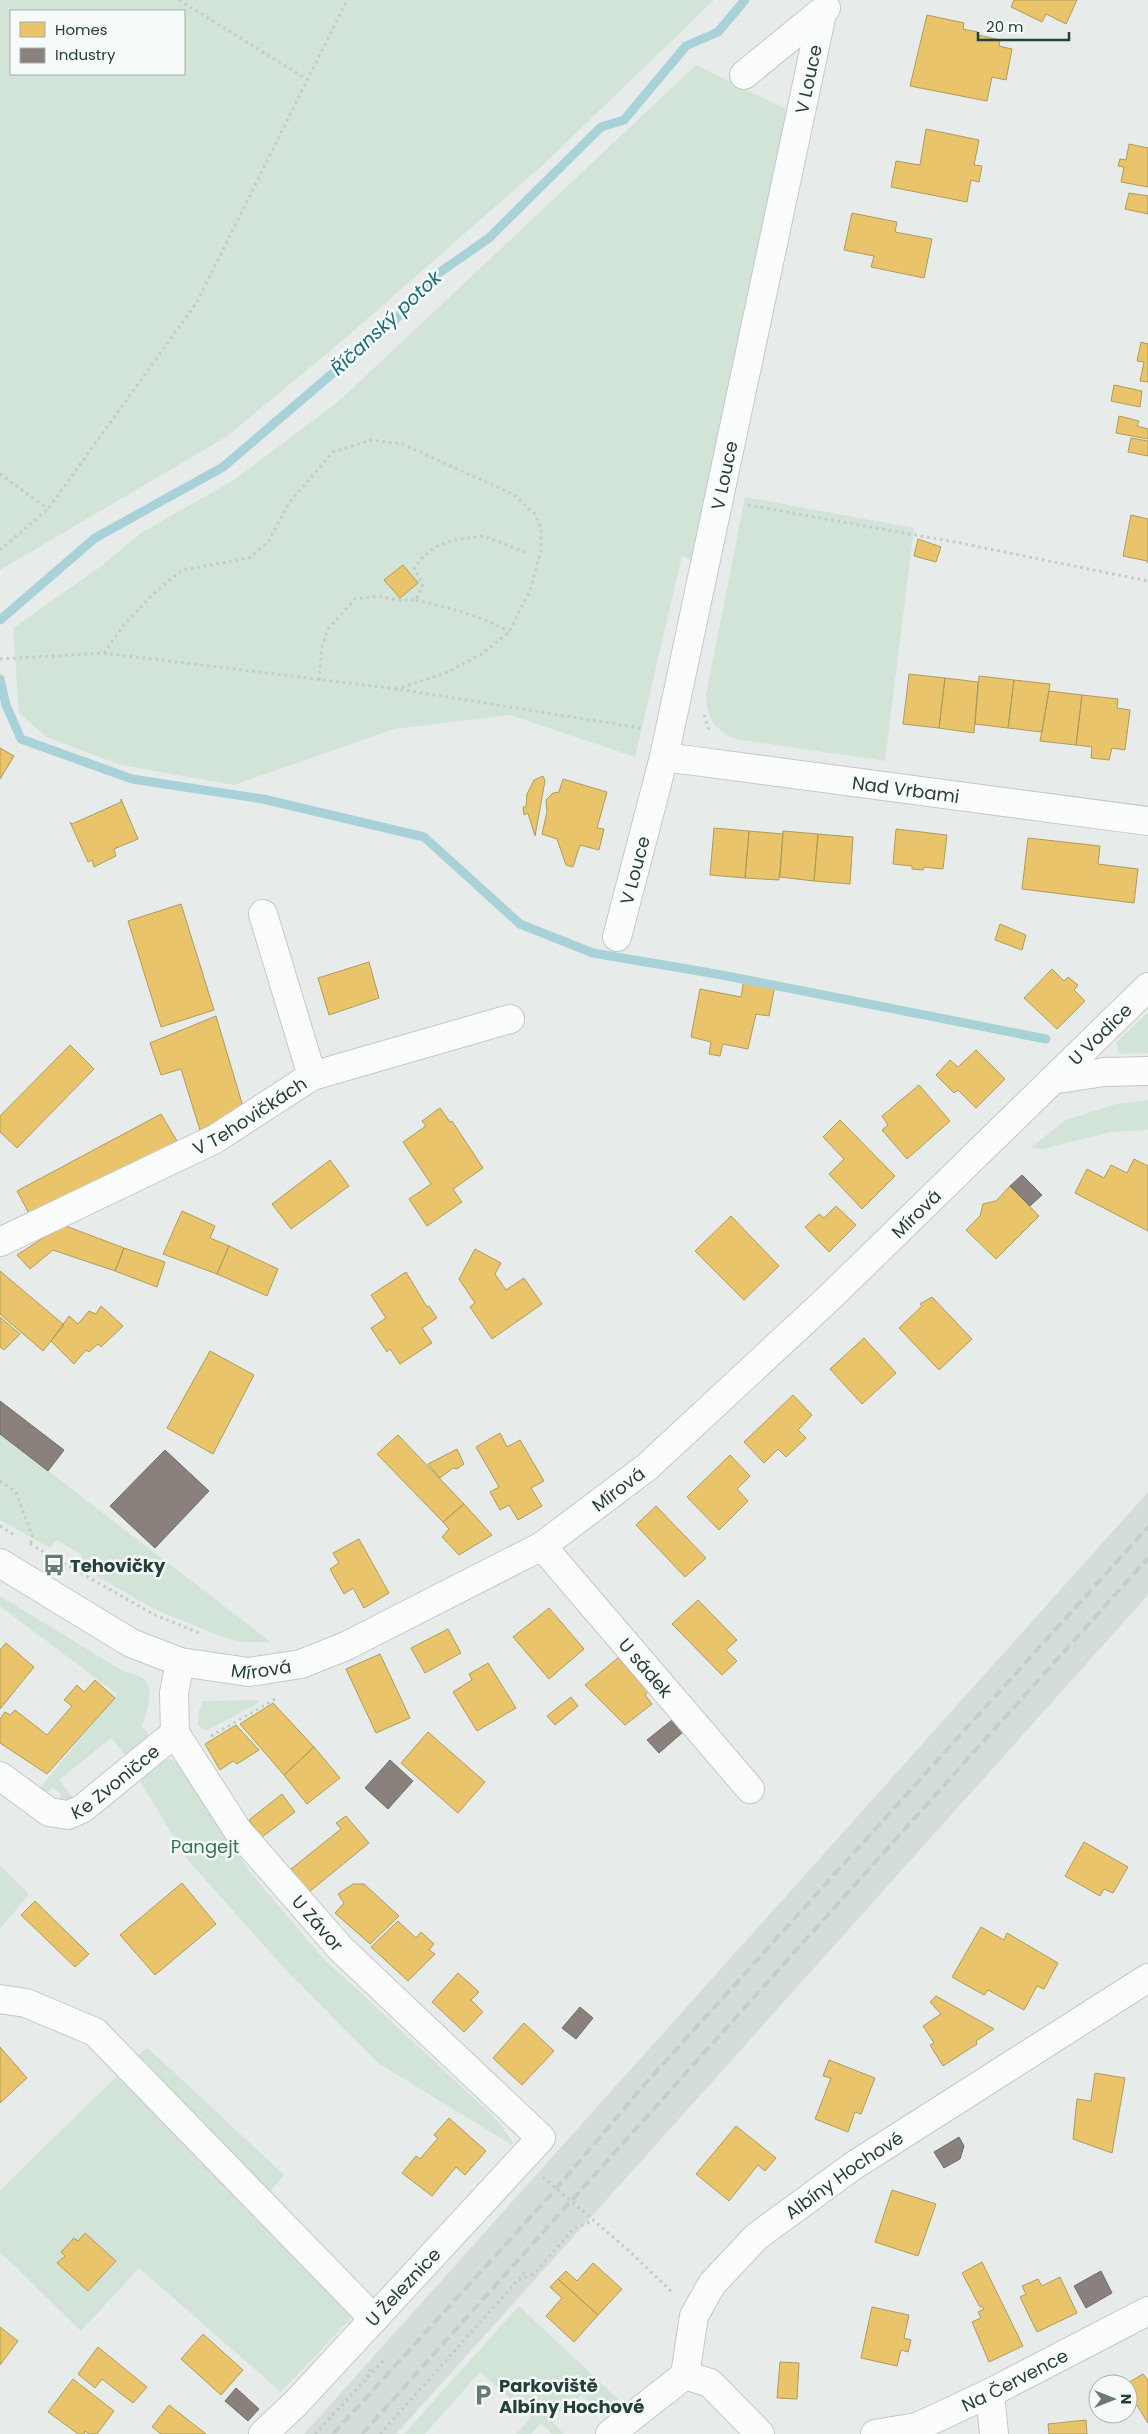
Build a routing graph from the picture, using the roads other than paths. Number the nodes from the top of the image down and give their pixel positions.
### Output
1 (827, 6) edge
2 (744, 75) dead end
3 (667, 746) junction
4 (1148, 821) edge
5 (263, 914) dead end
6 (617, 937) dead end
7 (1148, 987) edge
8 (510, 1019) dead end
9 (1148, 1071) edge
10 (312, 1076) junction
11 (1052, 1080) junction
12 (0, 1242) edge
13 (542, 1546) junction
14 (0, 1564) edge
15 (180, 1662) junction
16 (175, 1733) junction
17 (0, 1776) edge
18 (750, 1789) dead end
19 (1148, 1978) edge
20 (0, 2000) edge
21 (541, 2138) joint
22 (1148, 2311) edge
23 (374, 2319) junction
24 (685, 2375) junction
25 (990, 2393) junction
26 (263, 2434) edge
27 (610, 2434) edge
28 (760, 2434) edge
29 (875, 2434) edge
30 (994, 2434) edge

1 - 2 street
1 - 3 street, V Louce
3 - 4 street, Nad Vrbami
3 - 6 street, V Louce
5 - 10 street
7 - 11 street, U Vodice
8 - 10 street, V Tehovičkách
9 - 11 street
10 - 12 street, V Tehovičkách
11 - 13 street, Mírová
13 - 15 street, Mírová
13 - 18 street, U sádek
14 - 15 street, Mírová
15 - 16 street
16 - 17 street, Ke Zvoničce
16 - 21 street, U Závor
19 - 24 street, Albíny Hochové
20 - 23 street
21 - 23 street, U Železnice
22 - 25 street, Na Července
23 - 26 street, U Železnice
24 - 27 street
24 - 28 street
25 - 29 street, Na Července
25 - 30 street

